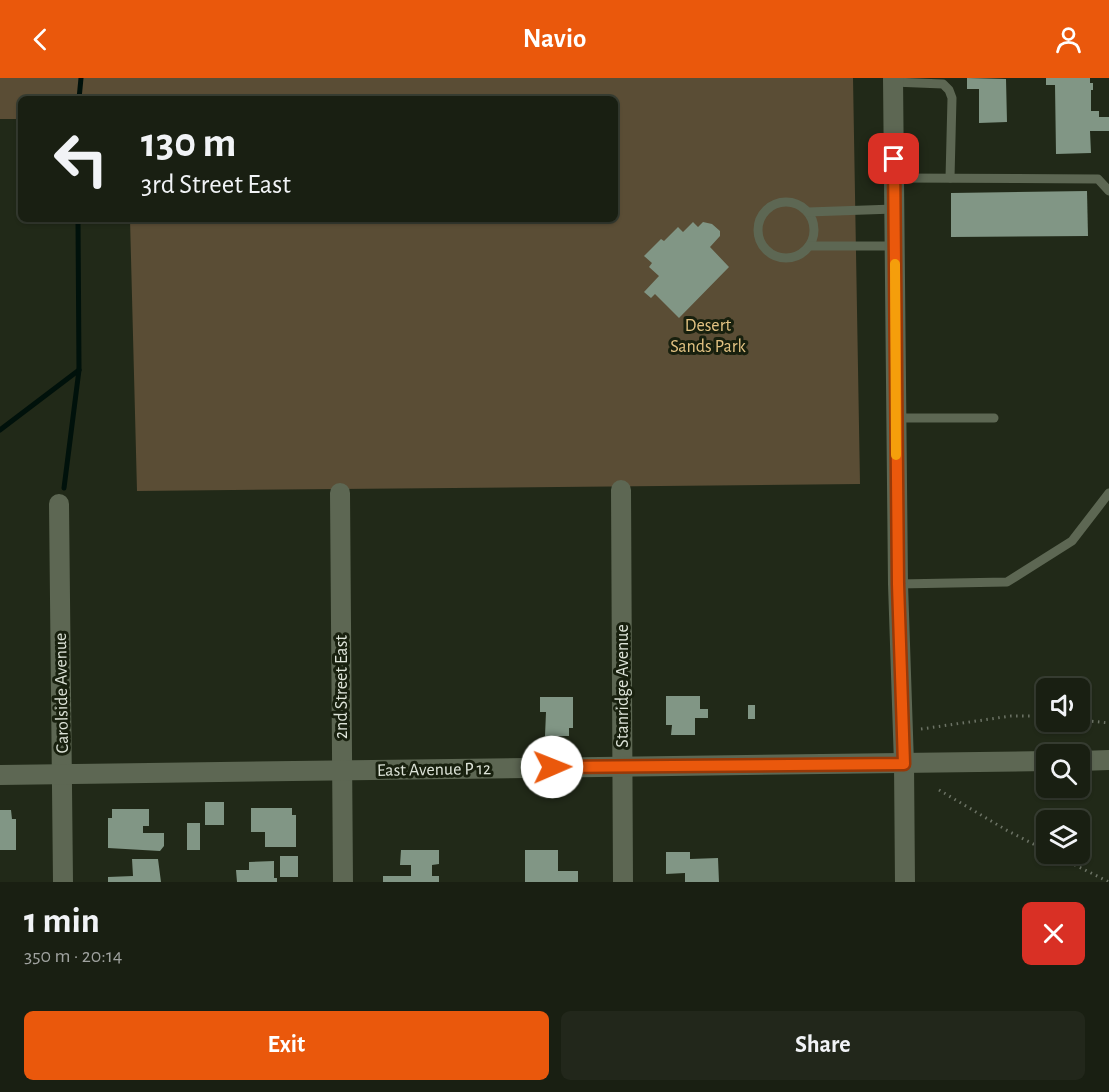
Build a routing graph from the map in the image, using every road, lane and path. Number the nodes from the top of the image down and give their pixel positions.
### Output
1 (893, 80) edge
2 (894, 178) junction
3 (950, 178) junction
4 (1109, 191) edge
5 (894, 209) junction
6 (808, 212) junction
7 (809, 246) junction
8 (894, 246) junction
9 (896, 418) junction
10 (994, 418) dead end
11 (621, 490) dead end
12 (340, 493) dead end
13 (1109, 493) edge
14 (59, 504) dead end
15 (898, 584) junction
16 (1036, 716) edge
17 (1090, 721) edge
18 (1109, 723) edge
19 (903, 731) junction
20 (1090, 760) edge
21 (1109, 760) edge
22 (1036, 761) edge
23 (904, 764) junction
24 (622, 766) junction
25 (342, 770) junction
26 (62, 774) junction
27 (0, 775) edge
28 (939, 790) dead end
29 (1036, 845) edge
30 (1073, 864) edge
31 (63, 882) edge
32 (343, 882) edge
33 (623, 882) edge
34 (904, 882) edge
35 (1109, 882) edge

1 - 2 street
1 - 3 lane
2 - 3 lane
2 - 5 street
3 - 4 lane
5 - 6 lane
5 - 8 street
6 - 7 lane
6 - 7 lane
7 - 8 lane
8 - 9 street
9 - 10 lane
9 - 15 street
11 - 24 street, Stanridge Avenue
12 - 25 street, 2nd Street East
13 - 15 lane
14 - 26 street, Carolside Avenue
15 - 19 street
16 - 19 path
17 - 18 path
19 - 23 street
20 - 21 street
22 - 23 street, East Avenue P 12
23 - 24 street, East Avenue P 12
23 - 34 street
24 - 25 street, East Avenue P 12
24 - 33 street, Stanridge Avenue
25 - 26 street, East Avenue P 12
25 - 32 street, 2nd Street East
26 - 27 street, East Avenue P 12
26 - 31 street, Carolside Avenue
28 - 29 path
30 - 35 path

